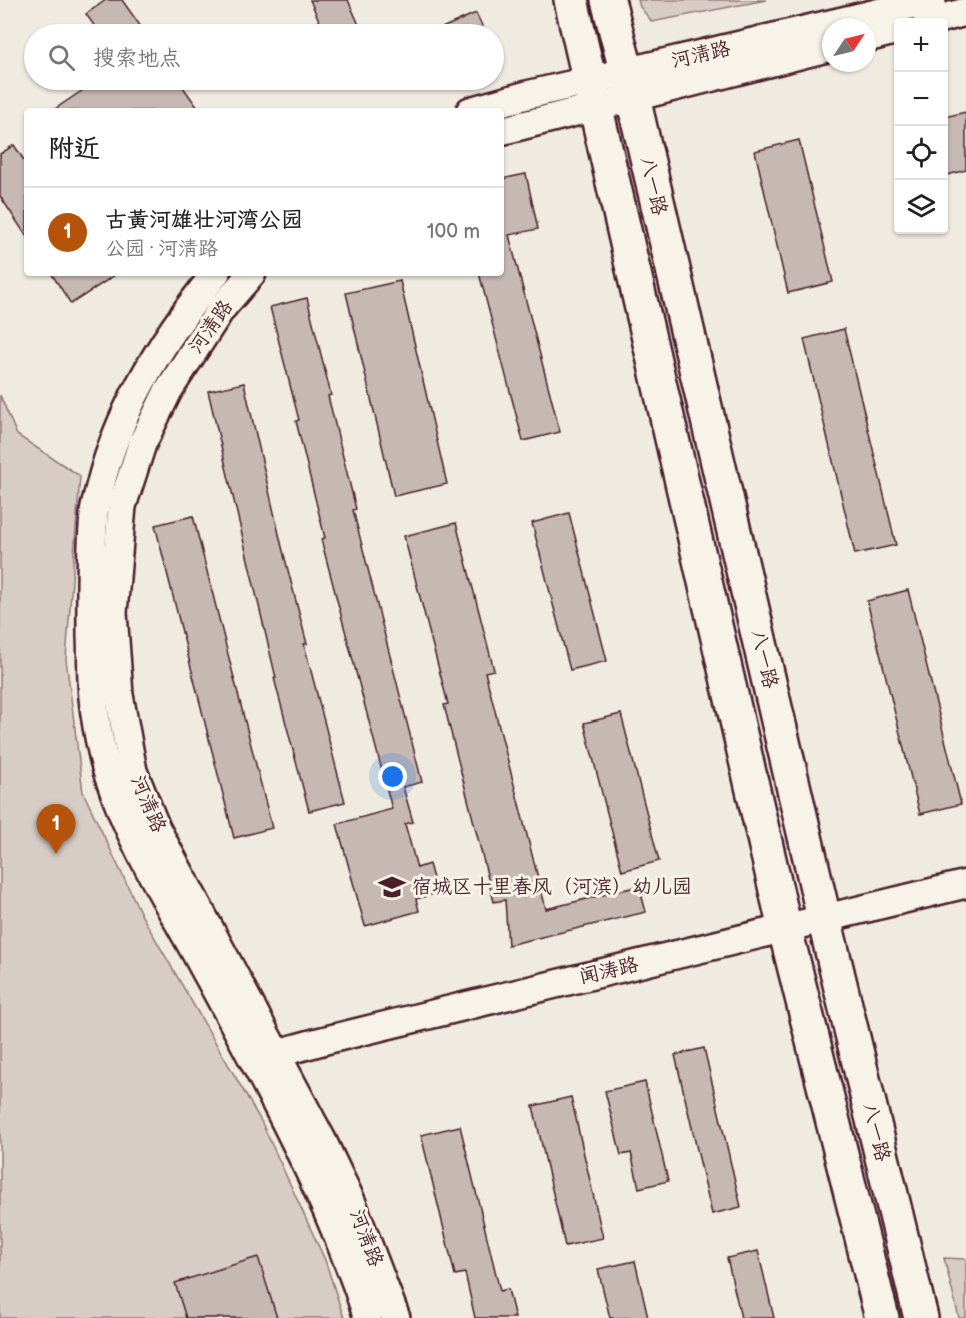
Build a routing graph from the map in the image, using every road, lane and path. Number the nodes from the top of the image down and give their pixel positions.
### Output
1 (571, 0) edge
2 (608, 0) edge
3 (932, 0) edge
4 (966, 12) edge
5 (943, 18) edge
6 (894, 31) edge
7 (876, 36) edge
8 (822, 49) edge
9 (629, 85) junction
10 (593, 93) junction
11 (490, 108) edge
12 (504, 130) edge
13 (214, 276) edge
14 (250, 276) edge
15 (966, 884) edge
16 (824, 918) junction
17 (785, 929) junction
18 (265, 1057) junction
19 (368, 1318) edge
20 (396, 1318) edge
21 (882, 1318) edge
22 (921, 1318) edge

1 - 10 main road, 八一路
2 - 9 main road, 八一路
3 - 9 street, 河清路
4 - 5 street
6 - 7 street
8 - 9 street, 河清路
9 - 10 street, 河清路
9 - 16 main road, 八一路
10 - 11 street, 河清路
10 - 12 street, 河清路
10 - 17 main road, 八一路
13 - 18 street, 河清路
14 - 18 street, 河清路
15 - 16 street, 闻涛路
16 - 17 street, 闻涛路
16 - 22 main road, 八一路
17 - 18 street, 闻涛路
17 - 21 main road, 八一路
18 - 19 street, 河清路
18 - 20 street, 河清路

